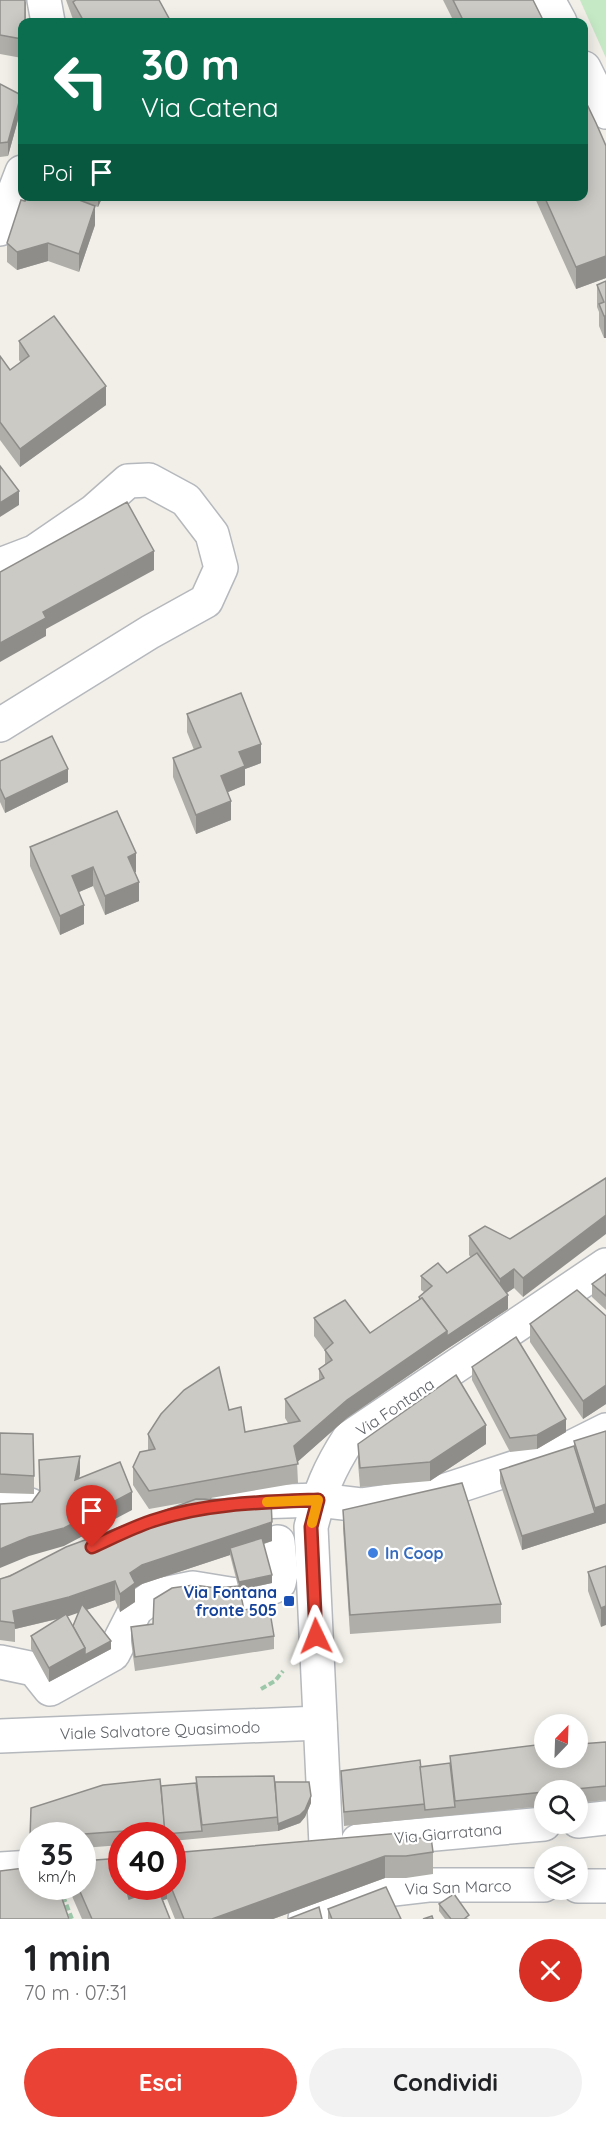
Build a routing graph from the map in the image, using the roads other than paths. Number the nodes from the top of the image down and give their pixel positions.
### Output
1 (44, 0) edge
2 (548, 0) edge
3 (47, 18) edge
4 (558, 18) edge
5 (588, 76) edge
6 (606, 112) edge
7 (18, 182) edge
8 (0, 229) edge
9 (0, 565) edge
10 (0, 725) edge
11 (606, 1264) edge
12 (606, 1430) edge
13 (318, 1500) junction
14 (202, 1509) edge
15 (278, 1542) dead end
16 (0, 1662) edge
17 (320, 1724) junction
18 (0, 1736) edge
19 (606, 1818) edge
20 (588, 1820) edge
21 (534, 1825) edge
22 (314, 1845) joint
23 (18, 1868) edge
24 (0, 1869) edge
25 (534, 1885) edge
26 (588, 1886) edge
27 (606, 1886) edge
28 (305, 1919) edge

1 - 3 street
2 - 4 street
5 - 6 street
7 - 8 street
9 - 10 street
11 - 13 street, Via Fontana
12 - 13 street
13 - 14 street
13 - 17 street, Via Fontana
15 - 16 street
17 - 18 street, Viale Salvatore Quasimodo
17 - 22 street, Via Fontana
19 - 20 street
21 - 22 street, Via Giarratana
23 - 24 street
25 - 28 street, Via San Marco
26 - 27 street

